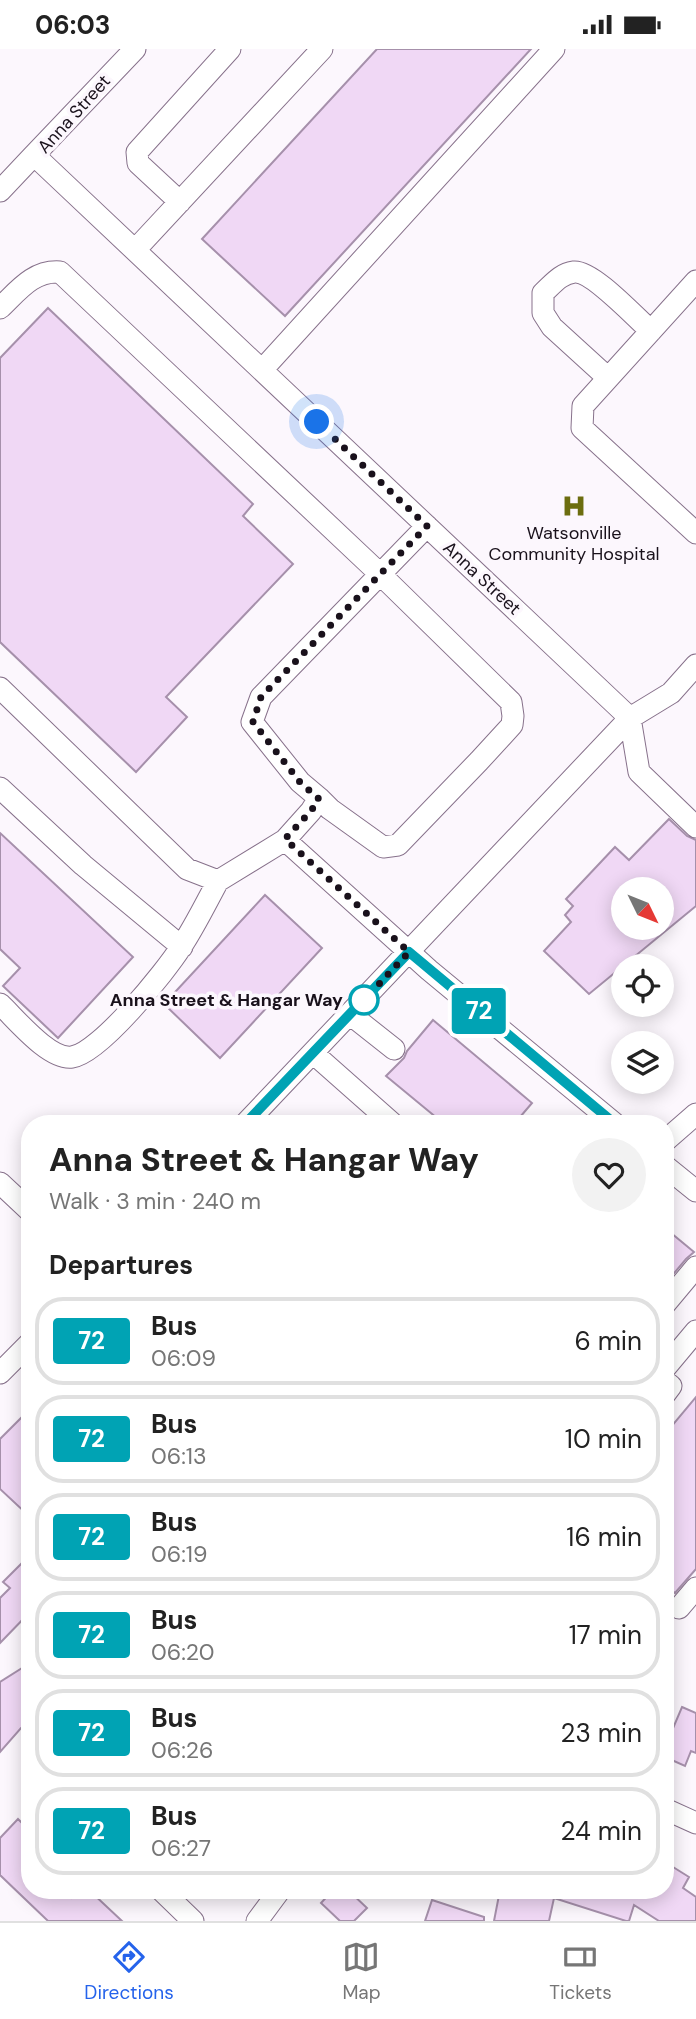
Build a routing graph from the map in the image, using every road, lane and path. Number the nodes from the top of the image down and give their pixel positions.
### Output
1 (135, 49) edge
2 (230, 49) edge
3 (322, 49) edge
4 (554, 49) edge
5 (34, 155) junction
6 (0, 191) edge
7 (180, 202) junction
8 (135, 250) junction
9 (696, 281) edge
10 (0, 308) edge
11 (651, 331) junction
12 (262, 370) junction
13 (608, 378) junction
14 (427, 526) junction
15 (696, 533) edge
16 (380, 574) junction
17 (696, 665) edge
18 (0, 688) edge
19 (630, 718) junction
20 (0, 788) edge
21 (319, 799) junction
22 (696, 827) edge
23 (285, 839) junction
24 (218, 881) junction
25 (182, 947) junction
26 (409, 952) junction
27 (0, 1004) edge
28 (351, 1015) junction
29 (394, 1049) dead end
30 (314, 1054) junction
31 (696, 1114) edge
32 (254, 1115) edge
33 (383, 1115) edge
34 (604, 1115) edge
35 (674, 1133) edge
36 (674, 1173) edge
37 (0, 1183) edge
38 (696, 1191) edge
39 (21, 1203) edge
40 (696, 1267) edge
41 (674, 1293) edge
42 (696, 1331) edge
43 (674, 1357) edge
44 (21, 1359) edge
45 (0, 1373) edge
46 (696, 1588) edge
47 (679, 1608) dead end
48 (674, 1813) edge
49 (696, 1823) edge
50 (170, 1899) edge
51 (273, 1899) edge
52 (193, 1921) edge
53 (257, 1921) edge

1 - 5 street, Anna Street
2 - 7 street
3 - 7 street
4 - 12 street
5 - 6 street
5 - 8 street, Anna Street
7 - 8 street
8 - 12 street, Anna Street
9 - 11 street
10 - 16 street
11 - 13 street
11 - 13 street
12 - 14 street, Anna Street
13 - 15 street
14 - 16 street
14 - 19 street, Anna Street
16 - 21 street
16 - 21 street
17 - 19 street
18 - 24 street
19 - 22 street
19 - 26 street
20 - 25 street
21 - 23 street
23 - 24 street
23 - 26 street
24 - 25 street
25 - 27 street
26 - 28 street
26 - 34 street
28 - 29 street
28 - 30 street
30 - 32 street
30 - 33 street
31 - 35 street
36 - 38 street
37 - 39 street
40 - 41 street
42 - 43 street
44 - 45 street
46 - 47 street
48 - 49 street
50 - 52 street
51 - 53 street

